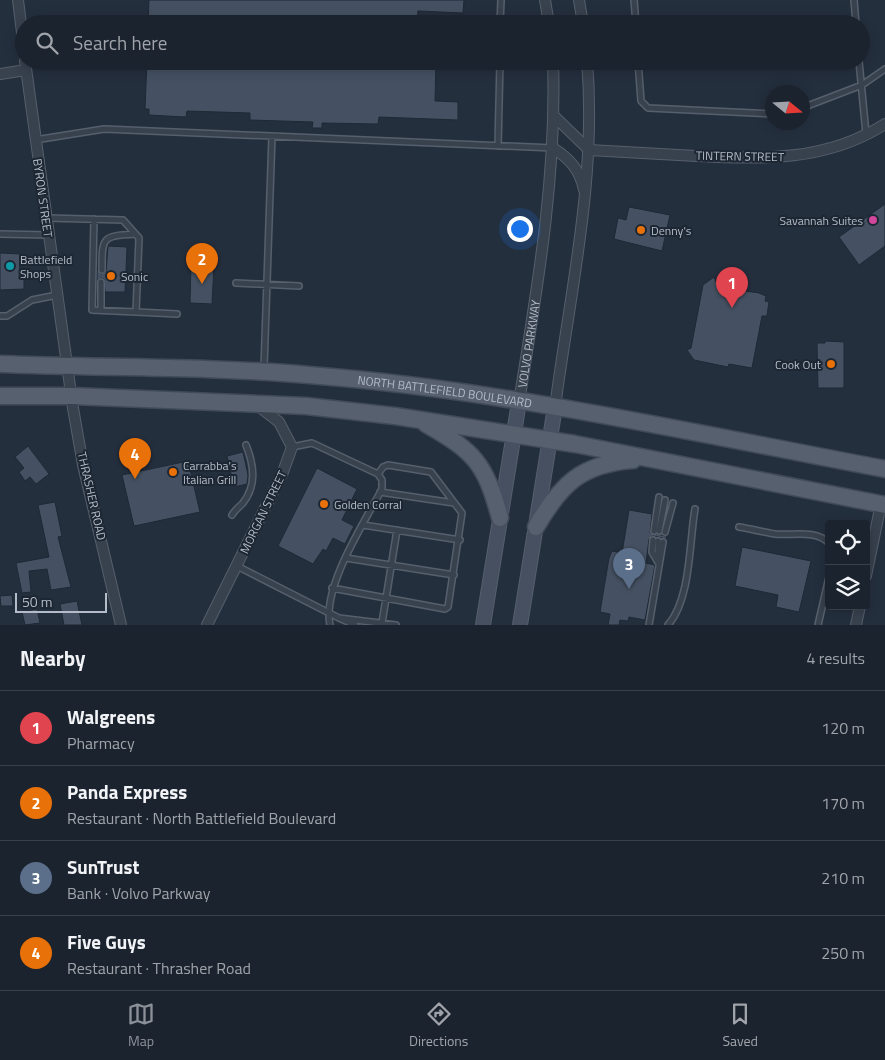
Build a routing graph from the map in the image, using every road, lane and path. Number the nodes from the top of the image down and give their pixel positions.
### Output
1 (18, 0) edge
2 (501, 0) edge
3 (545, 0) edge
4 (579, 0) edge
5 (634, 0) edge
6 (854, 0) edge
7 (20, 15) edge
8 (500, 15) edge
9 (548, 15) edge
10 (582, 15) edge
11 (635, 15) edge
12 (855, 15) edge
13 (15, 69) edge
14 (885, 69) edge
15 (27, 70) edge
16 (500, 70) edge
17 (554, 70) edge
18 (587, 70) edge
19 (639, 70) edge
20 (861, 70) edge
21 (0, 74) edge
22 (862, 85) junction
23 (810, 105) edge
24 (765, 114) edge
25 (554, 116) junction
26 (885, 124) edge
27 (866, 134) junction
28 (272, 136) junction
29 (35, 140) junction
30 (498, 146) junction
31 (553, 148) junction
32 (589, 150) junction
33 (585, 196) junction
34 (46, 218) junction
35 (94, 220) junction
36 (0, 234) edge
37 (135, 234) junction
38 (48, 235) junction
39 (102, 270) dead end
40 (101, 282) dead end
41 (236, 283) dead end
42 (267, 284) junction
43 (299, 286) dead end
44 (57, 295) junction
45 (101, 310) junction
46 (136, 312) junction
47 (177, 314) dead end
48 (0, 316) edge
49 (0, 364) edge
50 (67, 365) junction
51 (264, 373) junction
52 (0, 396) edge
53 (72, 396) junction
54 (519, 402) junction
55 (257, 405) junction
56 (555, 407) junction
57 (412, 418) junction
58 (514, 434) junction
59 (550, 440) junction
60 (246, 445) dead end
61 (292, 447) junction
62 (654, 459) junction
63 (885, 469) edge
64 (378, 474) junction
65 (380, 492) junction
66 (662, 499) dead end
67 (454, 502) junction
68 (673, 503) dead end
69 (883, 505) edge
70 (695, 509) dead end
71 (232, 515) dead end
72 (500, 518) junction
73 (363, 525) junction
74 (536, 527) junction
75 (739, 527) dead end
76 (397, 530) junction
77 (460, 540) junction
78 (825, 540) edge
79 (346, 558) junction
80 (659, 564) junction
81 (237, 565) junction
82 (391, 565) junction
83 (869, 565) edge
84 (454, 575) junction
85 (332, 588) junction
86 (825, 594) edge
87 (386, 597) junction
88 (859, 610) edge
89 (327, 612) junction
90 (339, 618) junction
91 (382, 623) junction
92 (121, 625) edge
93 (207, 625) edge
94 (330, 625) edge
95 (355, 625) edge
96 (396, 625) edge
97 (483, 625) edge
98 (520, 625) edge
99 (649, 625) edge
100 (668, 625) edge
101 (818, 625) edge
102 (856, 625) edge

1 - 7 street
2 - 8 lane
3 - 9 street
4 - 10 street
5 - 11 lane
6 - 12 lane
13 - 21 street
14 - 22 lane
15 - 29 street, BYRON STREET
16 - 30 lane
17 - 25 street, VOLVO PARKWAY
18 - 32 street
19 - 24 lane
20 - 22 lane
22 - 23 lane
22 - 27 lane
25 - 31 street, VOLVO PARKWAY
25 - 32 street
26 - 27 street, TINTERN STREET
27 - 32 street, TINTERN STREET
28 - 29 lane
28 - 30 lane
28 - 42 lane
29 - 34 street, BYRON STREET
30 - 31 lane
31 - 33 street
31 - 54 street, VOLVO PARKWAY
32 - 33 street
33 - 56 street
34 - 35 lane
34 - 38 street, BYRON STREET
35 - 37 lane
35 - 45 lane
36 - 38 lane
37 - 39 lane
37 - 46 lane
38 - 44 street, BYRON STREET
40 - 45 lane
41 - 42 lane
42 - 43 lane
42 - 51 lane
44 - 48 lane
44 - 50 street, BYRON STREET
45 - 46 lane
46 - 47 lane
49 - 50 main road, NORTH BATTLEFIELD BOULEVARD
50 - 51 main road, NORTH BATTLEFIELD BOULEVARD
50 - 53 street, THRASHER ROAD
51 - 54 main road, NORTH BATTLEFIELD BOULEVARD
52 - 53 main road
53 - 55 main road
53 - 92 street, THRASHER ROAD
54 - 56 main road, NORTH BATTLEFIELD BOULEVARD
54 - 58 main road, VOLVO PARKWAY
55 - 57 main road
55 - 61 street
56 - 59 main road
56 - 63 main road, NORTH BATTLEFIELD BOULEVARD
57 - 58 main road
57 - 72 main road
58 - 59 main road
58 - 72 main road, VOLVO PARKWAY
59 - 62 main road
59 - 74 main road
60 - 71 lane
61 - 64 lane
61 - 81 street, MORGAN STREET
62 - 69 main road
62 - 74 main road
64 - 65 lane
64 - 67 lane
65 - 67 lane
65 - 73 lane
66 - 68 lane
67 - 77 lane
69 - 83 street
70 - 100 lane
72 - 97 main road, VOLVO PARKWAY
73 - 76 lane
73 - 79 lane
74 - 98 main road
75 - 78 lane
76 - 77 lane
76 - 82 lane
77 - 84 lane
79 - 82 lane
79 - 85 lane
80 - 80 lane
80 - 99 lane
81 - 89 lane
81 - 93 street, MORGAN STREET
82 - 84 lane
82 - 87 lane
84 - 87 lane
85 - 87 lane
85 - 89 lane
86 - 101 lane
87 - 91 lane
88 - 102 street
89 - 90 lane
89 - 94 lane
90 - 91 lane
90 - 95 lane
91 - 96 lane

